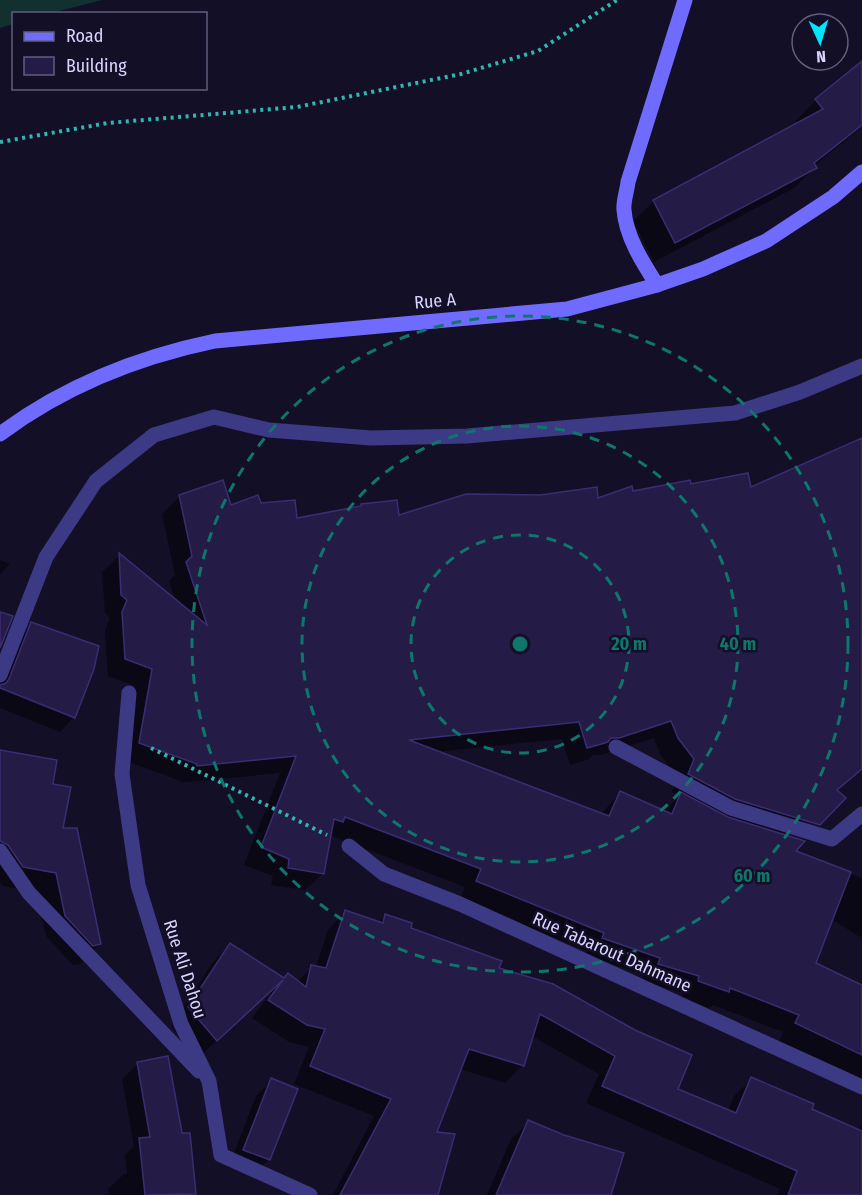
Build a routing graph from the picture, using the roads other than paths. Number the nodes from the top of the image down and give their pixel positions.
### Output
1 (685, 0) edge
2 (862, 172) edge
3 (657, 285) junction
4 (862, 366) edge
5 (0, 434) edge
6 (0, 675) edge
7 (129, 693) dead end
8 (616, 747) dead end
9 (862, 814) edge
10 (349, 846) road end
11 (0, 851) edge
12 (209, 1081) junction
13 (862, 1087) edge
14 (310, 1195) edge

1 - 3 street
2 - 3 street, Rue A
3 - 5 street, Rue A
4 - 6 street
7 - 12 street, Rue Ali Dahou
8 - 9 street
10 - 13 street, Rue Tabarout Dahmane
11 - 12 street
12 - 14 street, Rue Ali Dahou

